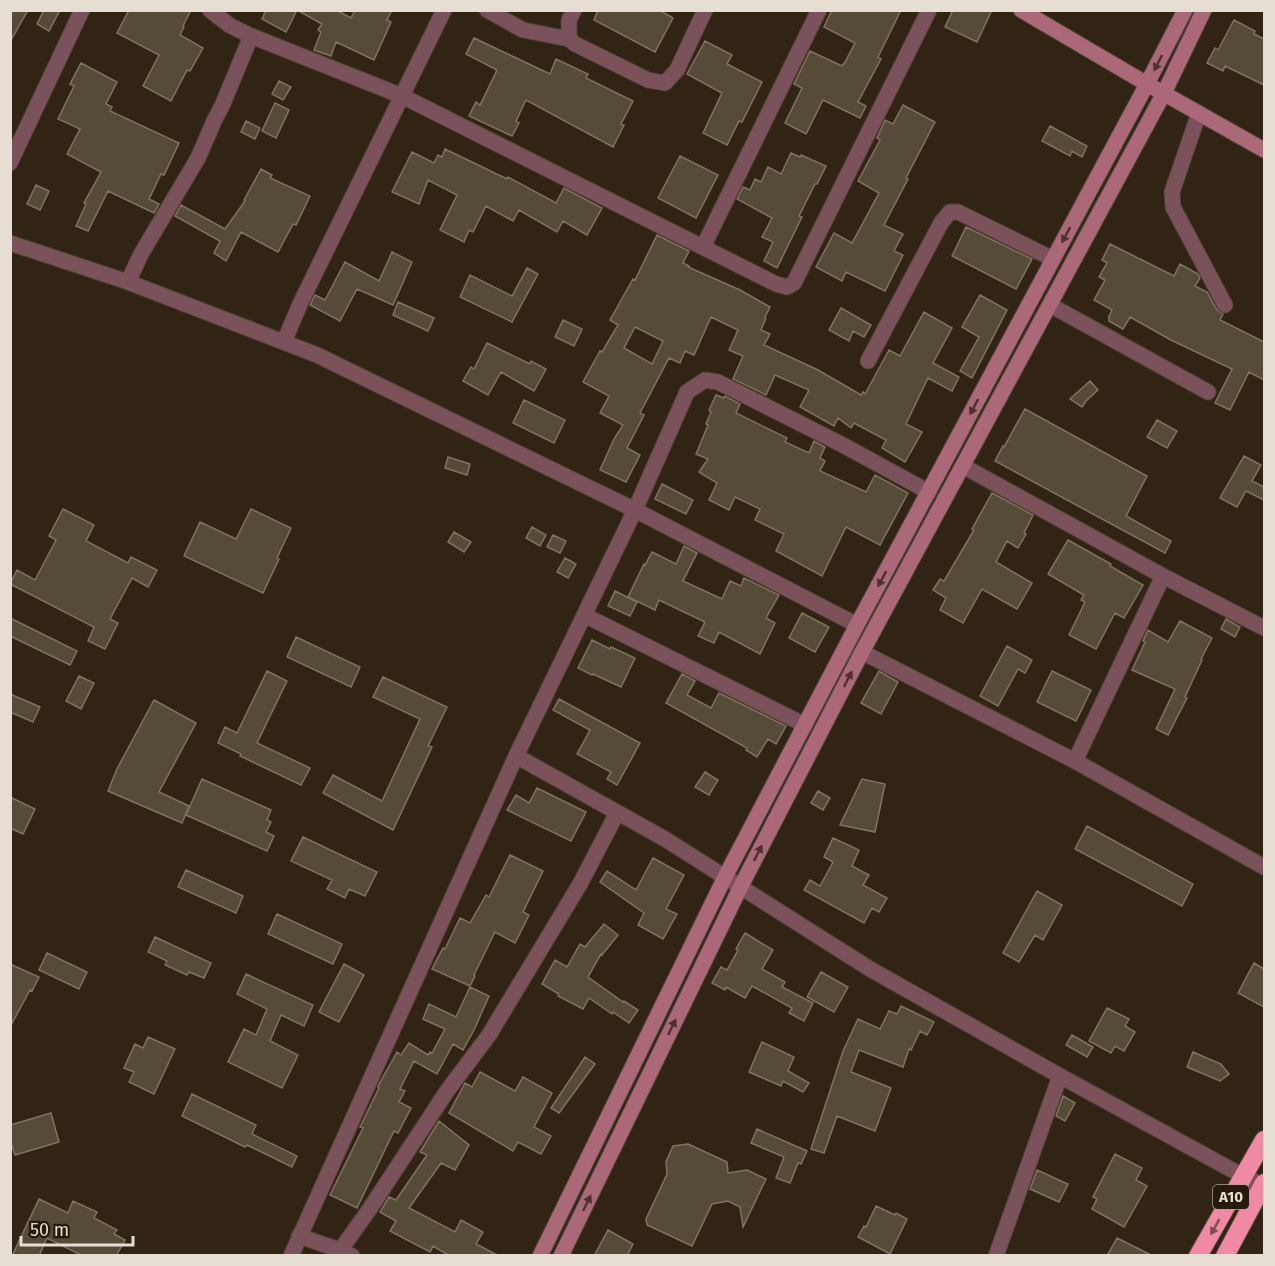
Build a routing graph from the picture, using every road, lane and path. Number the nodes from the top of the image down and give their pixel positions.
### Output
1 (82, 10) edge
2 (210, 10) edge
3 (444, 10) edge
4 (486, 10) edge
5 (574, 10) edge
6 (705, 10) edge
7 (819, 10) edge
8 (929, 10) edge
9 (1021, 10) edge
10 (1185, 10) edge
11 (1204, 10) edge
12 (251, 36) junction
13 (569, 39) junction
14 (1147, 84) junction
15 (1164, 93) junction
16 (402, 96) junction
17 (1199, 113) junction
18 (1264, 150) edge
19 (10, 163) edge
20 (10, 243) edge
21 (703, 247) junction
22 (1053, 259) junction
23 (129, 282) junction
24 (1050, 305) junction
25 (1225, 305) dead end
26 (284, 342) junction
27 (868, 361) dead end
28 (1208, 392) dead end
29 (963, 466) junction
30 (929, 492) junction
31 (635, 510) junction
32 (1162, 576) junction
33 (584, 615) junction
34 (858, 625) junction
35 (1264, 628) edge
36 (862, 652) junction
37 (805, 725) junction
38 (516, 756) junction
39 (1075, 761) junction
40 (617, 813) junction
41 (1264, 867) edge
42 (725, 877) junction
43 (741, 886) junction
44 (1060, 1076) junction
45 (1264, 1140) edge
46 (1243, 1176) junction
47 (1264, 1185) edge
48 (299, 1236) junction
49 (342, 1254) edge
50 (291, 1256) edge
51 (540, 1256) edge
52 (561, 1256) edge
53 (996, 1256) edge
54 (1198, 1256) edge
55 (1225, 1256) edge

1 - 19 street
2 - 12 street
3 - 16 street
4 - 13 street
5 - 13 street
6 - 13 street
7 - 21 street
8 - 21 street
9 - 14 main road
10 -> 14 main road
11 - 15 main road
12 - 16 street
12 - 23 street
14 - 15 main road
14 -> 22 main road
15 - 17 main road
15 - 24 main road
16 - 21 street
16 - 26 street
17 - 18 main road
17 - 25 street
20 - 23 street
22 - 27 street
22 -> 30 main road
23 - 26 street
24 - 28 street
24 - 29 main road
26 - 31 street
29 - 32 street
29 - 36 main road
30 - 31 street
30 -> 34 main road
31 - 33 street
31 - 34 street
32 - 35 street
32 - 39 street
33 - 37 street
33 - 38 street
34 - 37 main road
36 - 39 street
43 -> 36 main road
37 - 42 main road
38 - 40 street
38 - 48 street
39 - 41 street
40 - 42 street
40 - 49 street
42 - 43 street
42 - 51 main road
43 - 44 street
52 -> 43 main road
44 - 46 street
44 - 53 street
45 - 46 highway, A10
46 - 47 street
46 -> 54 highway, A10
47 - 55 highway, A10
48 - 49 street
48 - 50 street

